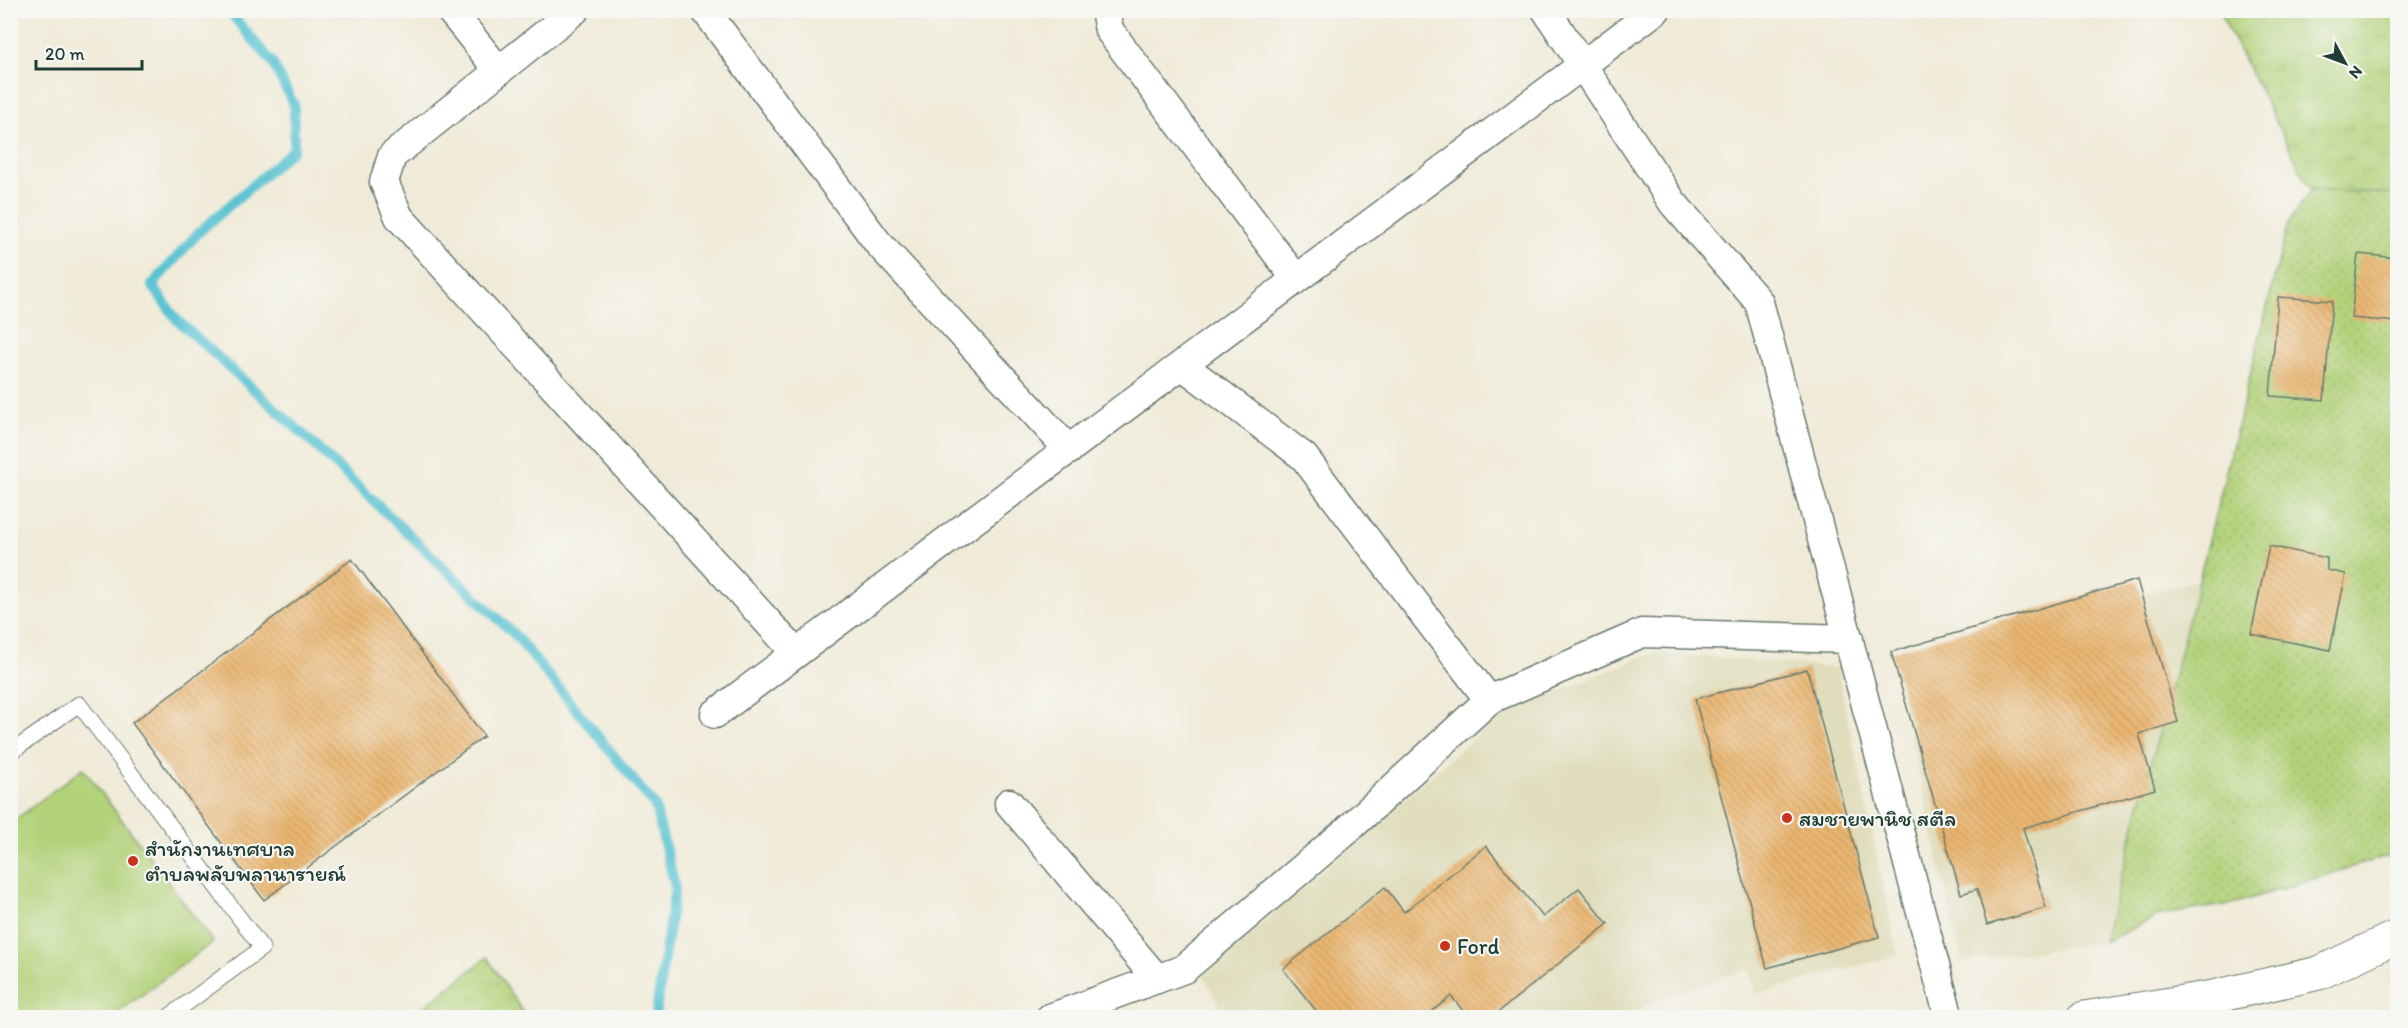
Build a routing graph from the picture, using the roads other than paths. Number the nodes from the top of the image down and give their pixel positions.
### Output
1 (450, 10) edge
2 (575, 10) edge
3 (705, 10) edge
4 (1105, 10) edge
5 (1546, 10) edge
6 (1656, 10) edge
7 (1583, 65) junction
8 (499, 70) junction
9 (1296, 279) junction
10 (1182, 365) junction
11 (1069, 450) junction
12 (1849, 639) junction
13 (796, 653) junction
14 (1489, 699) junction
15 (715, 714) dead end
16 (10, 753) edge
17 (1009, 803) dead end
18 (2397, 936) edge
19 (1157, 979) junction
20 (167, 1017) edge
21 (1050, 1017) edge
22 (1949, 1017) edge
23 (2084, 1017) edge

1 - 8 street
2 - 8 street
3 - 11 street
4 - 9 street
5 - 7 street
6 - 7 street
7 - 9 street
7 - 12 street
8 - 13 street
9 - 10 street
10 - 11 street
10 - 14 street
11 - 13 street
12 - 14 street
12 - 22 street
13 - 15 street
14 - 19 street
16 - 20 lane
17 - 19 street
18 - 23 main road
19 - 21 street

